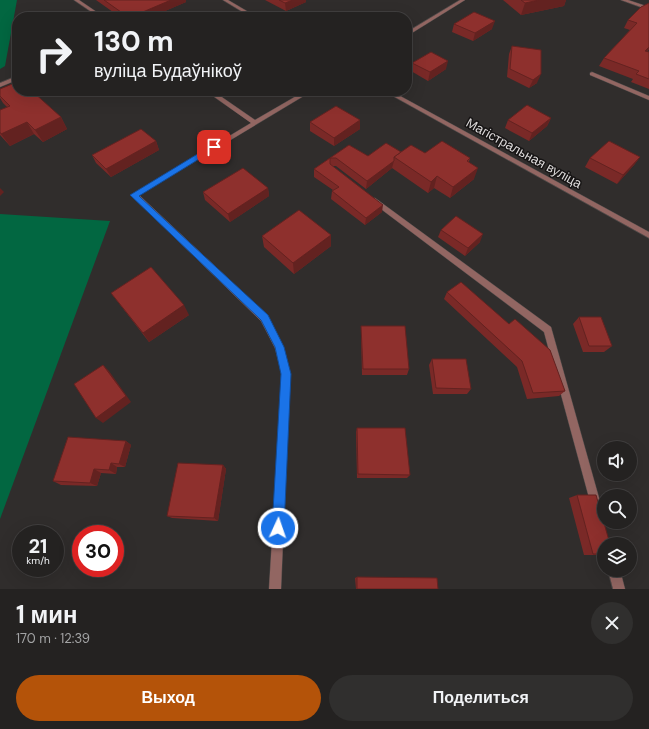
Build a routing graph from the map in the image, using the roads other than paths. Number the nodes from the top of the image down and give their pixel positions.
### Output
1 (76, 0) edge
2 (225, 0) edge
3 (463, 0) edge
4 (623, 0) edge
5 (631, 1) edge
6 (649, 9) edge
7 (94, 12) edge
8 (246, 12) edge
9 (412, 31) edge
10 (592, 74) dead end
11 (12, 80) edge
12 (0, 85) edge
13 (216, 96) edge
14 (301, 96) edge
15 (396, 96) edge
16 (649, 98) edge
17 (255, 122) junction
18 (365, 194) edge
19 (649, 235) edge
20 (597, 509) edge
21 (616, 577) edge
22 (275, 589) edge
23 (619, 589) edge

1 - 7 street
2 - 8 street
3 - 9 street
4 - 5 street
5 - 6 street
10 - 16 street
11 - 12 street
13 - 17 street
14 - 17 street
15 - 19 street, Магістральная вуліца
17 - 22 street
18 - 20 street
21 - 23 street

